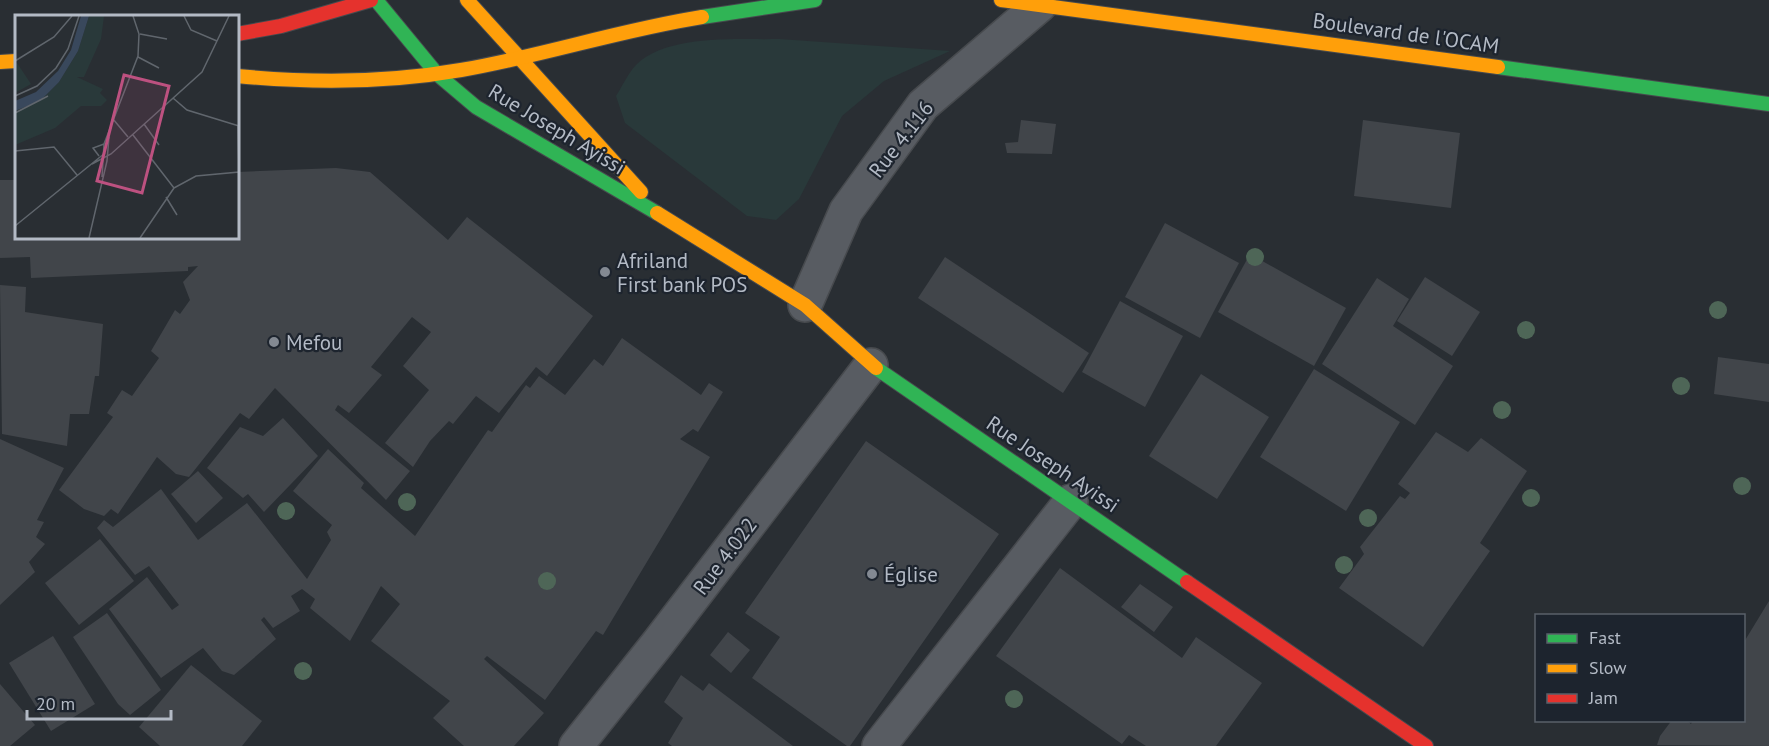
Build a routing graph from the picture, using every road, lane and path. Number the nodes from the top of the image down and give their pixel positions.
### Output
1 (371, 0) edge
2 (376, 0) edge
3 (467, 0) edge
4 (815, 0) edge
5 (1001, 0) edge
6 (1040, 5) junction
7 (238, 34) edge
8 (518, 58) junction
9 (15, 61) edge
10 (0, 62) edge
11 (437, 74) junction
12 (238, 76) edge
13 (1769, 104) edge
14 (660, 213) junction
15 (805, 305) junction
16 (871, 365) junction
17 (1071, 501) junction
18 (576, 746) edge
19 (879, 746) edge
20 (1426, 746) edge

1 - 7 main road
2 - 11 main road, Rue Joseph Ayissi
3 - 8 main road, Rue Joseph Ayissi
4 - 8 main road
5 - 6 main road, Boulevard de l'OCAM
6 - 13 main road, Boulevard de l'OCAM
6 - 15 street, Rue 4.116
8 - 11 main road
8 - 14 main road, Rue Joseph Ayissi
9 - 10 main road
11 - 12 main road
11 - 14 main road, Rue Joseph Ayissi
14 - 15 main road, Rue Joseph Ayissi
15 - 16 main road, Rue Joseph Ayissi
16 - 17 main road, Rue Joseph Ayissi
16 - 18 street, Rue 4.022
17 - 19 street
17 - 20 main road, Rue Joseph Ayissi

